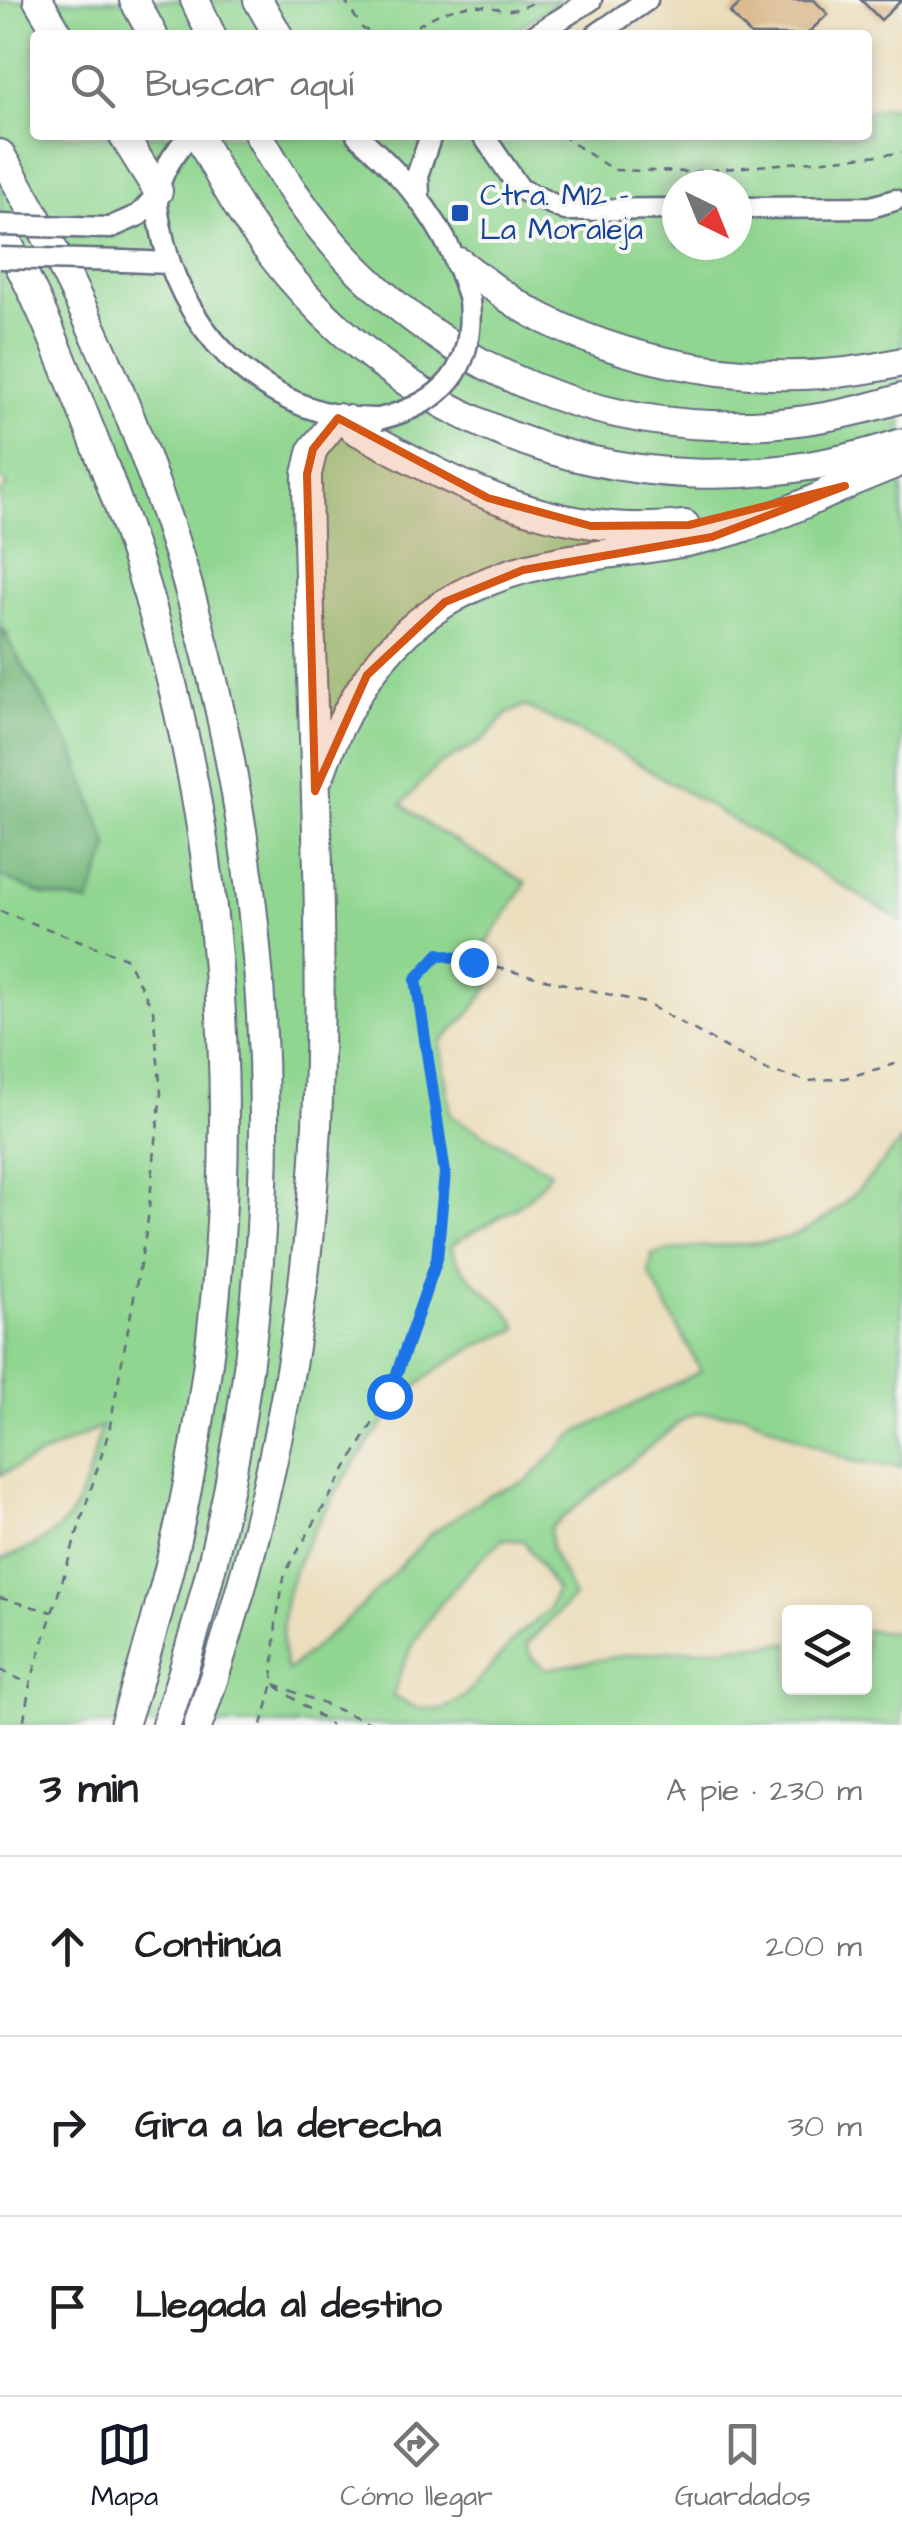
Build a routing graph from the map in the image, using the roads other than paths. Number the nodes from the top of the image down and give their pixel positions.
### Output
1 (38, 0) edge
2 (134, 0) edge
3 (194, 0) edge
4 (258, 0) edge
5 (590, 0) edge
6 (647, 0) edge
7 (57, 30) edge
8 (150, 30) edge
9 (209, 30) edge
10 (275, 30) edge
11 (543, 30) edge
12 (603, 30) edge
13 (126, 140) edge
14 (186, 140) edge
15 (202, 140) edge
16 (262, 140) edge
17 (362, 140) edge
18 (429, 140) edge
19 (486, 140) edge
20 (0, 154) edge
21 (159, 187) junction
22 (419, 195) junction
23 (894, 200) dead end
24 (752, 208) edge
25 (662, 209) edge
26 (2, 238) edge
27 (459, 262) junction
28 (169, 263) junction
29 (902, 362) edge
30 (902, 398) edge
31 (342, 419) junction
32 (902, 443) edge
33 (902, 461) edge
34 (845, 486) junction
35 (315, 791) junction
36 (124, 1725) edge
37 (166, 1725) edge
38 (198, 1725) edge

1 - 7 highway
2 - 8 highway
3 - 9 highway
4 - 10 highway
5 - 11 street
6 - 12 street
13 - 21 highway
14 - 21 street
15 - 32 highway
16 - 30 highway
17 - 22 street
18 - 22 street
19 - 25 street
20 - 37 highway
21 - 26 street, bridge
21 - 28 street
22 - 27 street
23 - 24 street
26 - 28 street, bridge
26 - 36 highway
27 - 29 highway
27 - 31 street, bridge
28 - 31 street
31 - 34 highway
31 - 35 highway
33 - 34 highway
34 - 35 highway
35 - 38 highway

